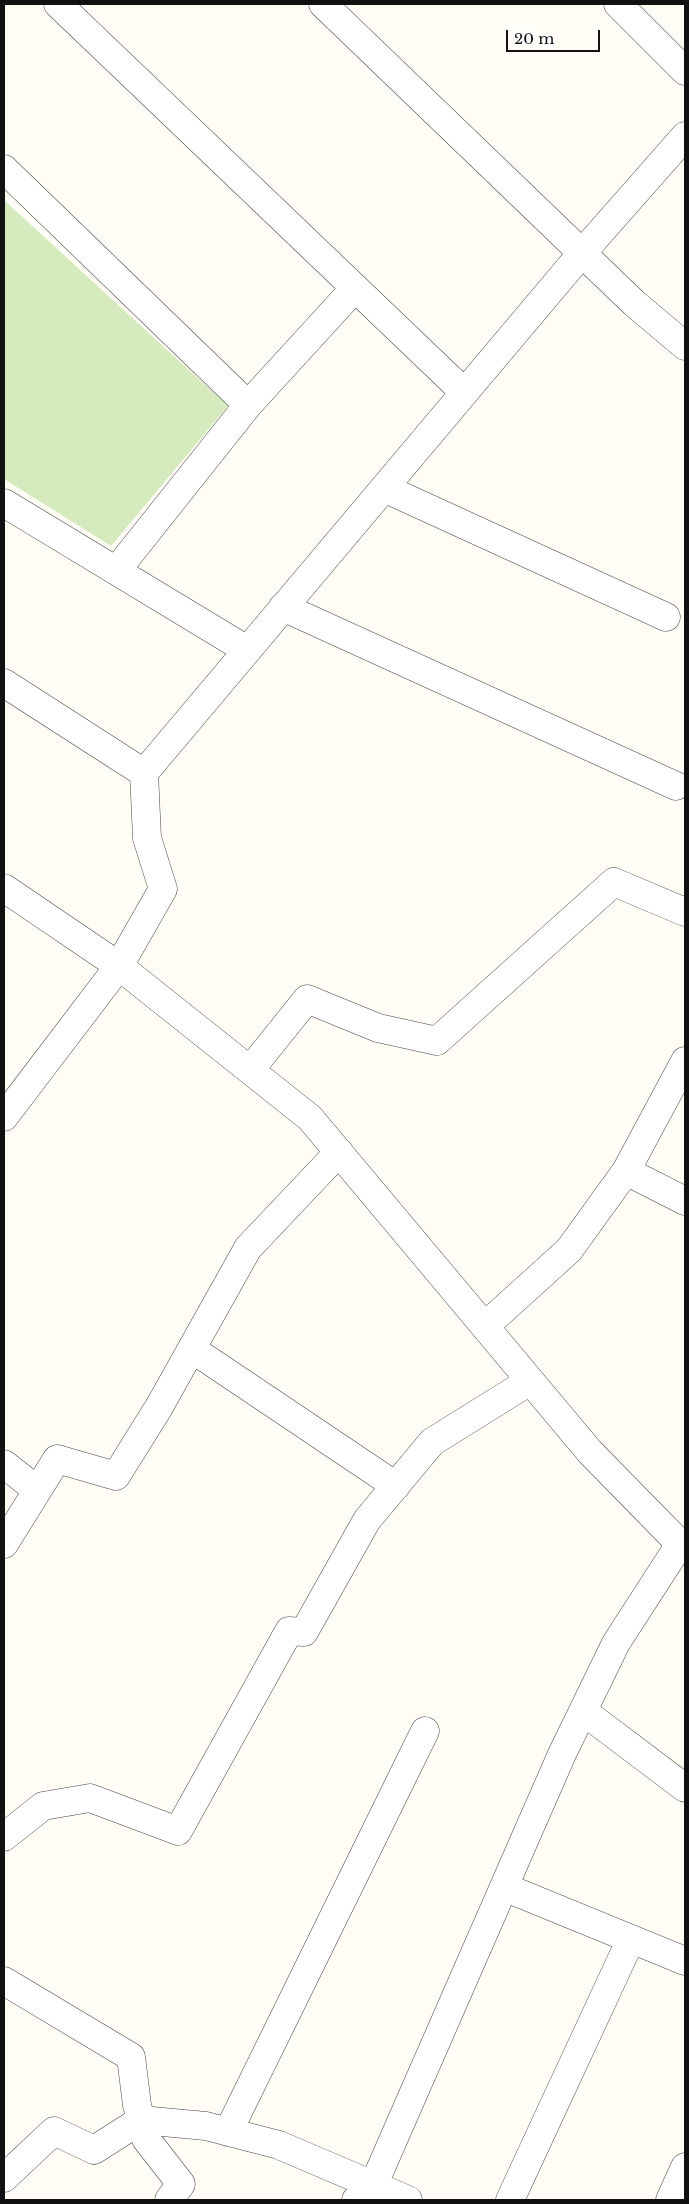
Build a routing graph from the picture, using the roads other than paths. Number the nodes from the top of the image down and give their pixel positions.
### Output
1 (58, 4) edge
2 (323, 4) edge
3 (618, 4) edge
4 (685, 71) edge
5 (685, 136) edge
6 (4, 169) edge
7 (582, 253) junction
8 (355, 288) junction
9 (685, 346) edge
10 (464, 392) junction
11 (248, 405) junction
12 (384, 488) junction
13 (4, 503) edge
14 (116, 571) junction
15 (283, 607) junction
16 (666, 617) dead end
17 (247, 650) junction
18 (4, 683) edge
19 (144, 773) junction
20 (676, 786) dead end
21 (4, 888) edge
22 (685, 912) edge
23 (119, 966) junction
24 (685, 1061) edge
25 (250, 1070) junction
26 (4, 1117) edge
27 (338, 1152) junction
28 (626, 1171) junction
29 (685, 1201) edge
30 (484, 1326) junction
31 (192, 1349) junction
32 (530, 1381) junction
33 (4, 1464) edge
34 (396, 1486) junction
35 (37, 1490) junction
36 (4, 1544) edge
37 (683, 1546) edge
38 (583, 1711) junction
39 (424, 1731) dead end
40 (685, 1788) edge
41 (4, 1837) edge
42 (504, 1887) junction
43 (631, 1939) junction
44 (685, 1961) edge
45 (4, 1982) edge
46 (141, 2120) junction
47 (228, 2132) junction
48 (685, 2167) edge
49 (4, 2178) edge
50 (365, 2193) edge
51 (169, 2200) edge
52 (408, 2200) edge
53 (510, 2200) edge
54 (670, 2200) edge

1 - 8 street
2 - 7 street
3 - 4 street
5 - 7 street
6 - 11 street
7 - 9 street
7 - 10 street
8 - 10 street
8 - 11 street
10 - 12 street
11 - 14 street
12 - 15 street
12 - 16 street
13 - 14 street
14 - 17 street
15 - 17 street
15 - 20 street
17 - 19 street
18 - 19 street
19 - 23 street
21 - 23 street
22 - 25 street
23 - 25 street
23 - 26 street
24 - 28 street
25 - 27 street
27 - 30 street
27 - 31 street
28 - 29 street
28 - 30 street
30 - 32 street
31 - 34 street
31 - 35 street
32 - 34 street
32 - 37 street
33 - 35 street
34 - 41 street
35 - 36 street
37 - 38 street
38 - 40 street
38 - 42 street
39 - 47 street
42 - 43 street
42 - 50 street
43 - 44 street
43 - 53 street
45 - 46 street
46 - 47 street
46 - 49 street
46 - 51 street
47 - 50 street
48 - 54 street
50 - 52 street

